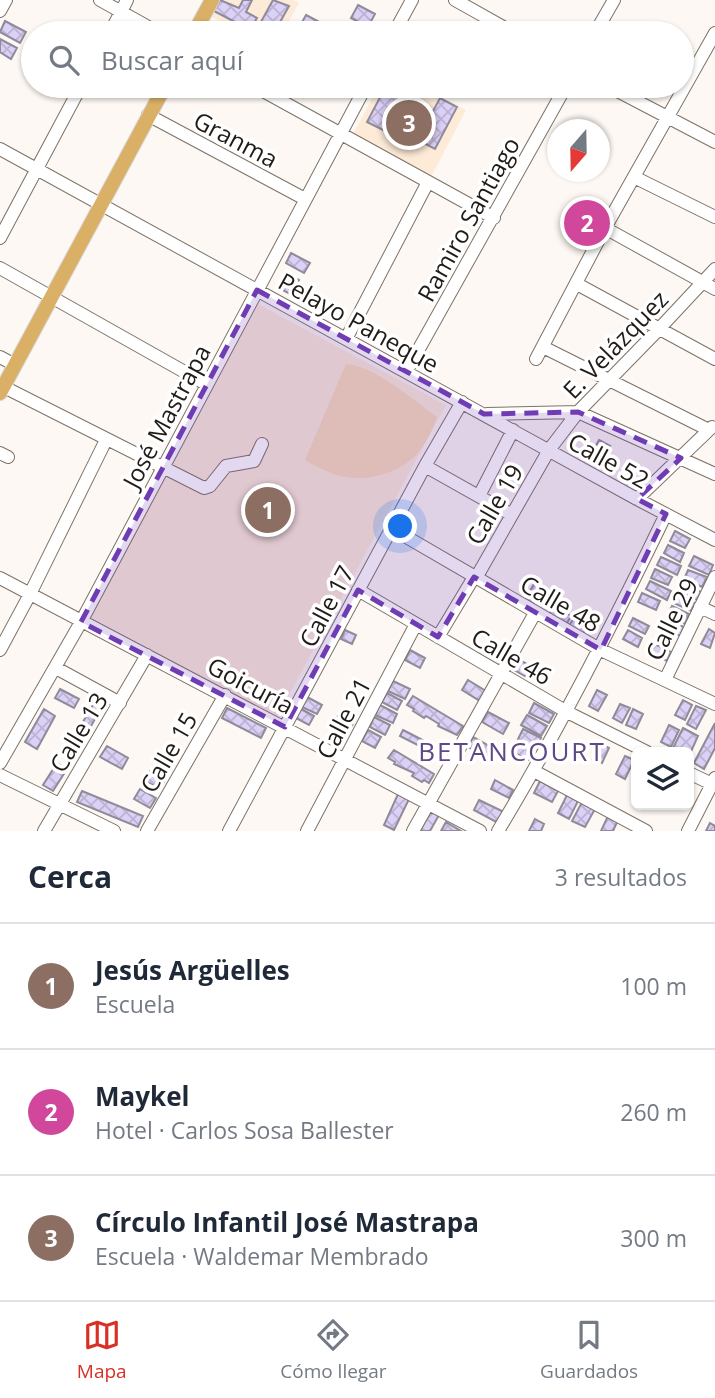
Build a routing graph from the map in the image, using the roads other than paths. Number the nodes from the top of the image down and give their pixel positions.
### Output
1 (6, 0) edge
2 (100, 0) edge
3 (127, 0) edge
4 (212, 0) edge
5 (412, 0) edge
6 (455, 0) edge
7 (614, 0) edge
8 (0, 11) edge
9 (121, 12) junction
10 (116, 21) edge
11 (137, 21) edge
12 (201, 21) edge
13 (401, 21) edge
14 (493, 21) edge
15 (602, 21) edge
16 (715, 33) edge
17 (702, 56) junction
18 (715, 63) edge
19 (694, 70) edge
20 (75, 98) edge
21 (159, 98) edge
22 (276, 98) edge
23 (360, 98) edge
24 (559, 98) edge
25 (630, 98) edge
26 (678, 98) edge
27 (149, 116) junction
28 (666, 118) junction
29 (341, 133) junction
30 (715, 142) edge
31 (0, 149) edge
32 (37, 168) junction
33 (634, 177) junction
34 (428, 182) junction
35 (304, 199) junction
36 (100, 204) junction
37 (715, 217) edge
38 (494, 218) junction
39 (605, 228) junction
40 (0, 238) edge
41 (0, 268) edge
42 (715, 269) edge
43 (702, 282) junction
44 (577, 284) junction
45 (715, 289) edge
46 (257, 290) junction
47 (52, 296) junction
48 (659, 329) junction
49 (346, 339) junction
50 (543, 347) junction
51 (0, 357) edge
52 (536, 359) dead end
53 (715, 359) edge
54 (15, 365) junction
55 (406, 372) junction
56 (610, 381) junction
57 (206, 384) junction
58 (2, 390) edge
59 (462, 402) junction
60 (578, 412) junction
61 (484, 414) junction
62 (712, 427) edge
63 (513, 430) junction
64 (106, 440) junction
65 (262, 444) dead end
66 (549, 450) junction
67 (681, 457) junction
68 (425, 466) junction
69 (163, 468) junction
70 (715, 474) edge
71 (479, 496) junction
72 (637, 499) junction
73 (666, 514) junction
74 (512, 515) junction
75 (391, 528) junction
76 (715, 540) edge
77 (475, 577) junction
78 (715, 577) edge
79 (0, 578) edge
80 (358, 590) junction
81 (29, 596) junction
82 (700, 607) junction
83 (535, 613) junction
84 (715, 614) edge
85 (81, 622) junction
86 (416, 624) junction
87 (438, 637) junction
88 (0, 650) edge
89 (601, 650) junction
90 (147, 654) junction
91 (56, 668) junction
92 (499, 674) junction
93 (665, 680) junction
94 (225, 695) junction
95 (120, 703) junction
96 (715, 704) edge
97 (566, 712) junction
98 (285, 727) junction
99 (638, 747) edge
100 (345, 759) junction
101 (0, 763) edge
102 (534, 771) junction
103 (0, 775) edge
104 (694, 775) edge
105 (713, 781) edge
106 (429, 804) junction
107 (59, 805) junction
108 (44, 831) edge
109 (114, 831) edge
110 (147, 831) edge
111 (229, 831) edge
112 (307, 831) edge
113 (413, 831) edge
114 (480, 831) edge
115 (498, 831) edge
116 (646, 831) edge
117 (688, 831) edge

1 - 8 street
2 - 9 street
3 - 9 street
4 - 12 main road
5 - 13 street
6 - 14 street
7 - 15 street
9 - 10 street
9 - 11 street
16 - 17 street
17 - 18 street
17 - 19 street
20 - 32 street
21 - 27 main road
22 - 29 street
23 - 29 street, José Mastrapa
24 - 38 street, Ramiro Santiago
25 - 28 street
26 - 28 street
27 - 35 street, Granma
27 - 36 main road
28 - 30 street
28 - 33 street
29 - 34 street
29 - 35 street, José Mastrapa
31 - 32 street, Pelayo Paneque
32 - 36 street, Pelayo Paneque
32 - 40 street
33 - 37 street
33 - 39 street
34 - 38 street
34 - 49 street
35 - 46 street, José Mastrapa
36 - 46 street, Pelayo Paneque
36 - 47 main road
38 - 55 street, Ramiro Santiago
39 - 43 street
39 - 44 street
41 - 47 street
42 - 43 street, E. Velázquez
43 - 45 street
43 - 48 street, E. Velázquez
44 - 48 street
44 - 50 street
46 - 49 street, Pelayo Paneque
46 - 57 street, José Mastrapa
47 - 54 main road
47 - 57 street
48 - 53 street
48 - 56 street, E. Velázquez
49 - 55 street, Pelayo Paneque
50 - 52 street
50 - 56 street
51 - 54 street
54 - 58 main road
55 - 59 street, Pelayo Paneque
56 - 60 street, E. Velázquez
56 - 62 street
57 - 69 street, José Mastrapa
58 - 64 street
59 - 61 street, Pelayo Paneque
59 - 68 street, Calle 17
60 - 61 street, Pelayo Paneque
60 - 66 street, E. Velázquez
60 - 67 street, Pelayo Paneque
61 - 63 street, Calle 52
62 - 67 street
63 - 66 street, Calle 52
63 - 71 street
64 - 69 street
64 - 81 street
65 - 69 street
66 - 72 street, Calle 52
66 - 74 street, Calle 19
67 - 70 street, Pelayo Paneque
67 - 72 street
68 - 71 street
68 - 75 street, Calle 17
69 - 85 street, José Mastrapa
71 - 74 street
72 - 73 street, Calle 52
73 - 76 street, Calle 52
73 - 89 street
74 - 77 street, Calle 19
75 - 77 street, Calle 48
75 - 80 street, Calle 17
77 - 83 street, Calle 48
77 - 87 street, Calle 19
78 - 82 street, Calle 29
79 - 81 street, Goicuría
80 - 86 street, Calle 46
80 - 98 street, Calle 17
81 - 85 street, Goicuría
81 - 88 street
82 - 84 street
82 - 93 street, Calle 29
83 - 89 street, Calle 48
83 - 92 street
85 - 90 street, Goicuría
85 - 91 street, José Mastrapa
86 - 87 street, Calle 46
86 - 100 street, Calle 21
87 - 92 street, Calle 46
89 - 93 street, Calle 48
89 - 97 street
90 - 94 street, Goicuría
90 - 95 street, Calle 13
91 - 95 street
91 - 101 street, José Mastrapa
92 - 97 street, Calle 46
92 - 106 street
93 - 96 street, Calle 48
94 - 98 street, Goicuría
94 - 110 street, Calle 15
95 - 107 street, Calle 13
97 - 99 street, Calle 46
97 - 102 street
98 - 100 street, Goicuría
98 - 111 street, Calle 17
100 - 106 street, Goicuría
100 - 112 street, Calle 21
102 - 115 street
102 - 116 street
103 - 107 street
104 - 105 street
105 - 117 street
106 - 113 street
106 - 114 street, Goicuría
107 - 108 street, Calle 13
107 - 109 street

